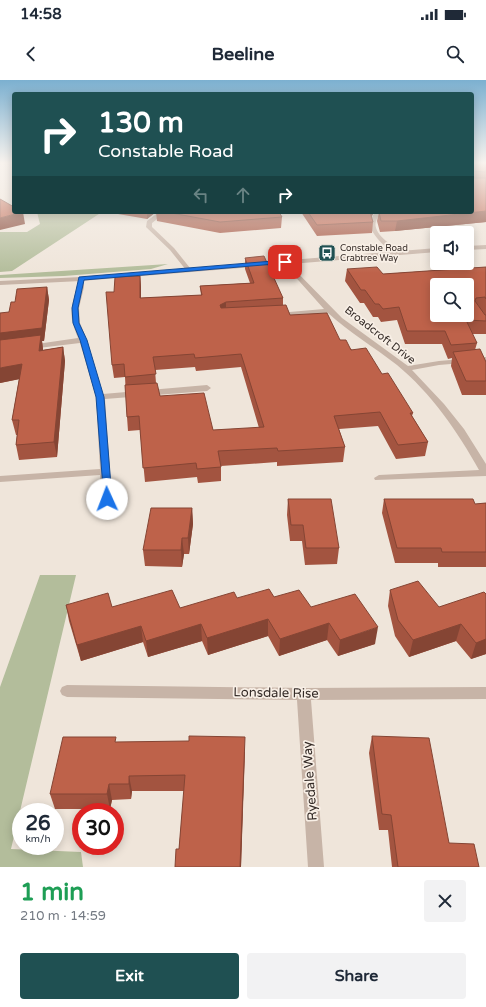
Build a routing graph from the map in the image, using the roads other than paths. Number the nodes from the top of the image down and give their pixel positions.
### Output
1 (160, 214) edge
2 (377, 214) edge
3 (486, 246) edge
4 (474, 247) edge
5 (430, 251) edge
6 (399, 253) junction
7 (285, 262) junction
8 (188, 269) junction
9 (81, 279) junction
10 (0, 283) edge
11 (332, 311) junction
12 (271, 315) edge
13 (83, 340) junction
14 (23, 348) edge
15 (486, 359) edge
16 (406, 369) junction
17 (207, 388) dead end
18 (100, 397) junction
19 (106, 472) junction
20 (486, 473) edge
21 (380, 478) dead end
22 (0, 479) edge
23 (107, 499) dead end
24 (66, 691) dead end
25 (486, 693) edge
26 (304, 694) junction
27 (316, 867) edge

1 - 8 street
2 - 6 street
3 - 4 street
5 - 6 street
6 - 7 street
7 - 8 street
7 - 11 street, Broadcroft Drive
8 - 9 street
9 - 10 street
9 - 13 street
11 - 12 street, Broadcroft Drive
11 - 16 street, Broadcroft Drive
13 - 14 street
13 - 18 street
15 - 16 street
16 - 20 street, Broadcroft Drive
17 - 18 street
18 - 19 street
19 - 22 street
19 - 23 street
20 - 21 street, Broadcroft Drive
24 - 26 street, Lonsdale Rise
25 - 26 street, Lonsdale Rise
26 - 27 street, Ryedale Way

